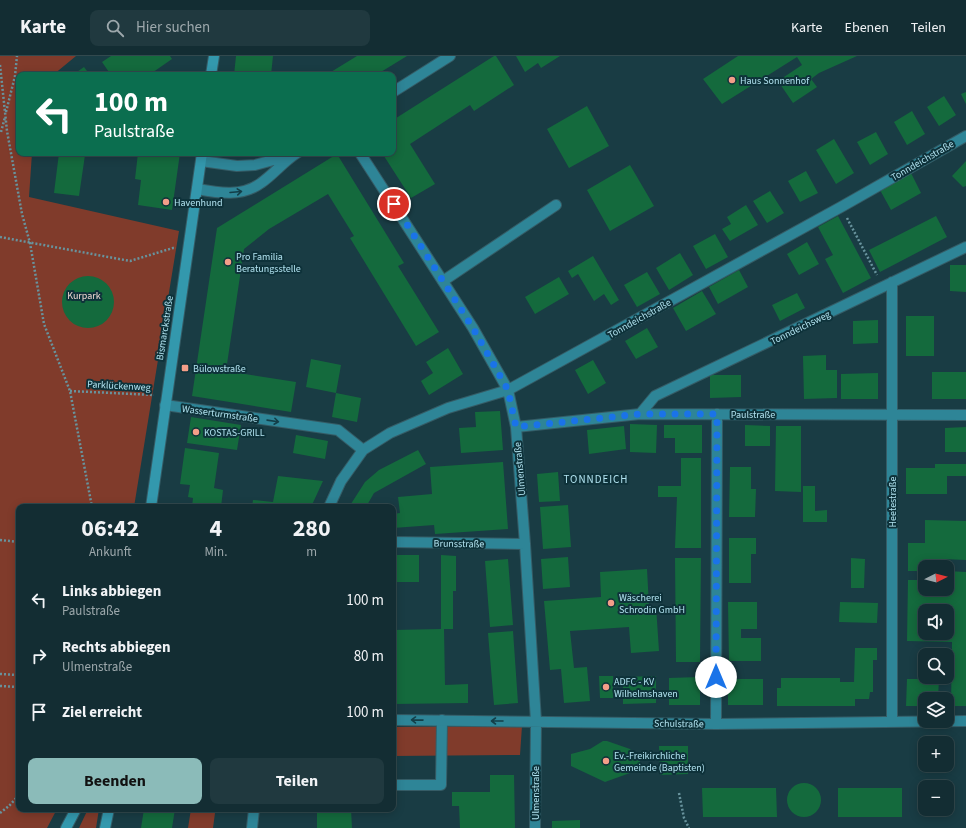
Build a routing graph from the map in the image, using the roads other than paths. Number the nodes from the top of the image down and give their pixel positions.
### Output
1 (214, 56) edge
2 (450, 56) edge
3 (212, 72) edge
4 (396, 90) edge
5 (966, 136) edge
6 (289, 156) edge
7 (294, 156) edge
8 (362, 156) edge
9 (201, 157) edge
10 (197, 189) junction
11 (556, 205) dead end
12 (966, 247) edge
13 (443, 281) junction
14 (892, 282) junction
15 (508, 390) junction
16 (166, 400) junction
17 (640, 414) junction
18 (717, 414) junction
19 (966, 414) edge
20 (892, 415) junction
21 (516, 427) junction
22 (363, 450) junction
23 (151, 504) edge
24 (330, 504) edge
25 (396, 542) edge
26 (525, 544) junction
27 (396, 720) edge
28 (442, 720) junction
29 (536, 721) junction
30 (966, 721) edge
31 (892, 722) junction
32 (716, 724) junction
33 (396, 785) edge
34 (74, 812) edge
35 (108, 812) edge
36 (254, 812) edge
37 (66, 828) edge
38 (105, 828) edge
39 (252, 828) edge
40 (535, 828) edge

1 - 3 main road
2 - 4 street
5 - 15 street, Tonndeichstraße
6 - 9 street
10 -> 7 street
8 - 13 street, Ulmenstraße
9 - 10 main road, Bismarckstraße
10 - 16 main road, Bismarckstraße
11 - 13 street
12 - 14 street, Tonndeichsweg
13 - 15 street, Ulmenstraße
14 - 17 street, Tonndeichsweg
14 - 20 street, Heetestraße
15 - 21 street, Ulmenstraße
15 - 22 street, Tonndeichstraße
16 -> 22 street, Wasserturmstraße
16 - 23 main road, Bismarckstraße
17 - 18 street, Paulstraße
17 - 21 street, Paulstraße
18 - 20 street, Paulstraße
18 - 32 street
19 - 20 street, Paulstraße
20 - 31 street, Heetestraße
21 - 26 street, Ulmenstraße
22 - 24 street, Tonndeichstraße
25 - 26 street, Brunsstraße
26 - 29 street, Ulmenstraße
28 -> 27 street, Schulstraße
29 -> 28 street, Schulstraße
28 - 33 street
29 - 32 street, Schulstraße
29 - 40 street, Ulmenstraße
30 - 31 street, Schulstraße
31 - 32 street, Schulstraße
34 - 37 main road
35 - 38 main road
36 - 39 street

